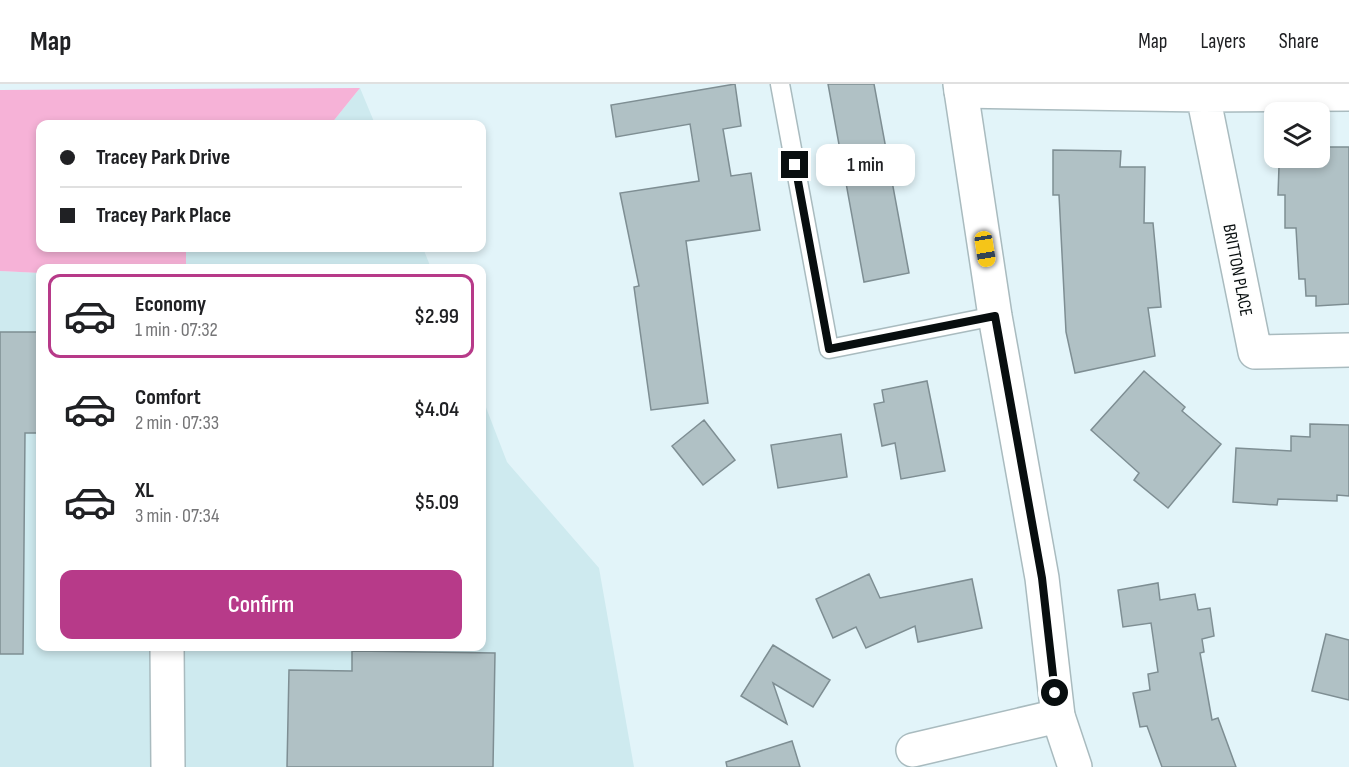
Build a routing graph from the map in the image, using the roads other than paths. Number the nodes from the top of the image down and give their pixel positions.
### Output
1 (780, 84) edge
2 (961, 88) edge
3 (1349, 94) edge
4 (1203, 95) junction
5 (995, 316) junction
6 (1349, 350) edge
7 (167, 651) edge
8 (1058, 716) junction
9 (913, 750) dead end
10 (168, 767) edge
11 (1075, 767) edge

1 - 5 lane
2 - 4 street
2 - 5 street
3 - 4 street
4 - 6 street, BRITTON PLACE
5 - 8 street
7 - 10 street
8 - 9 street
8 - 11 street

